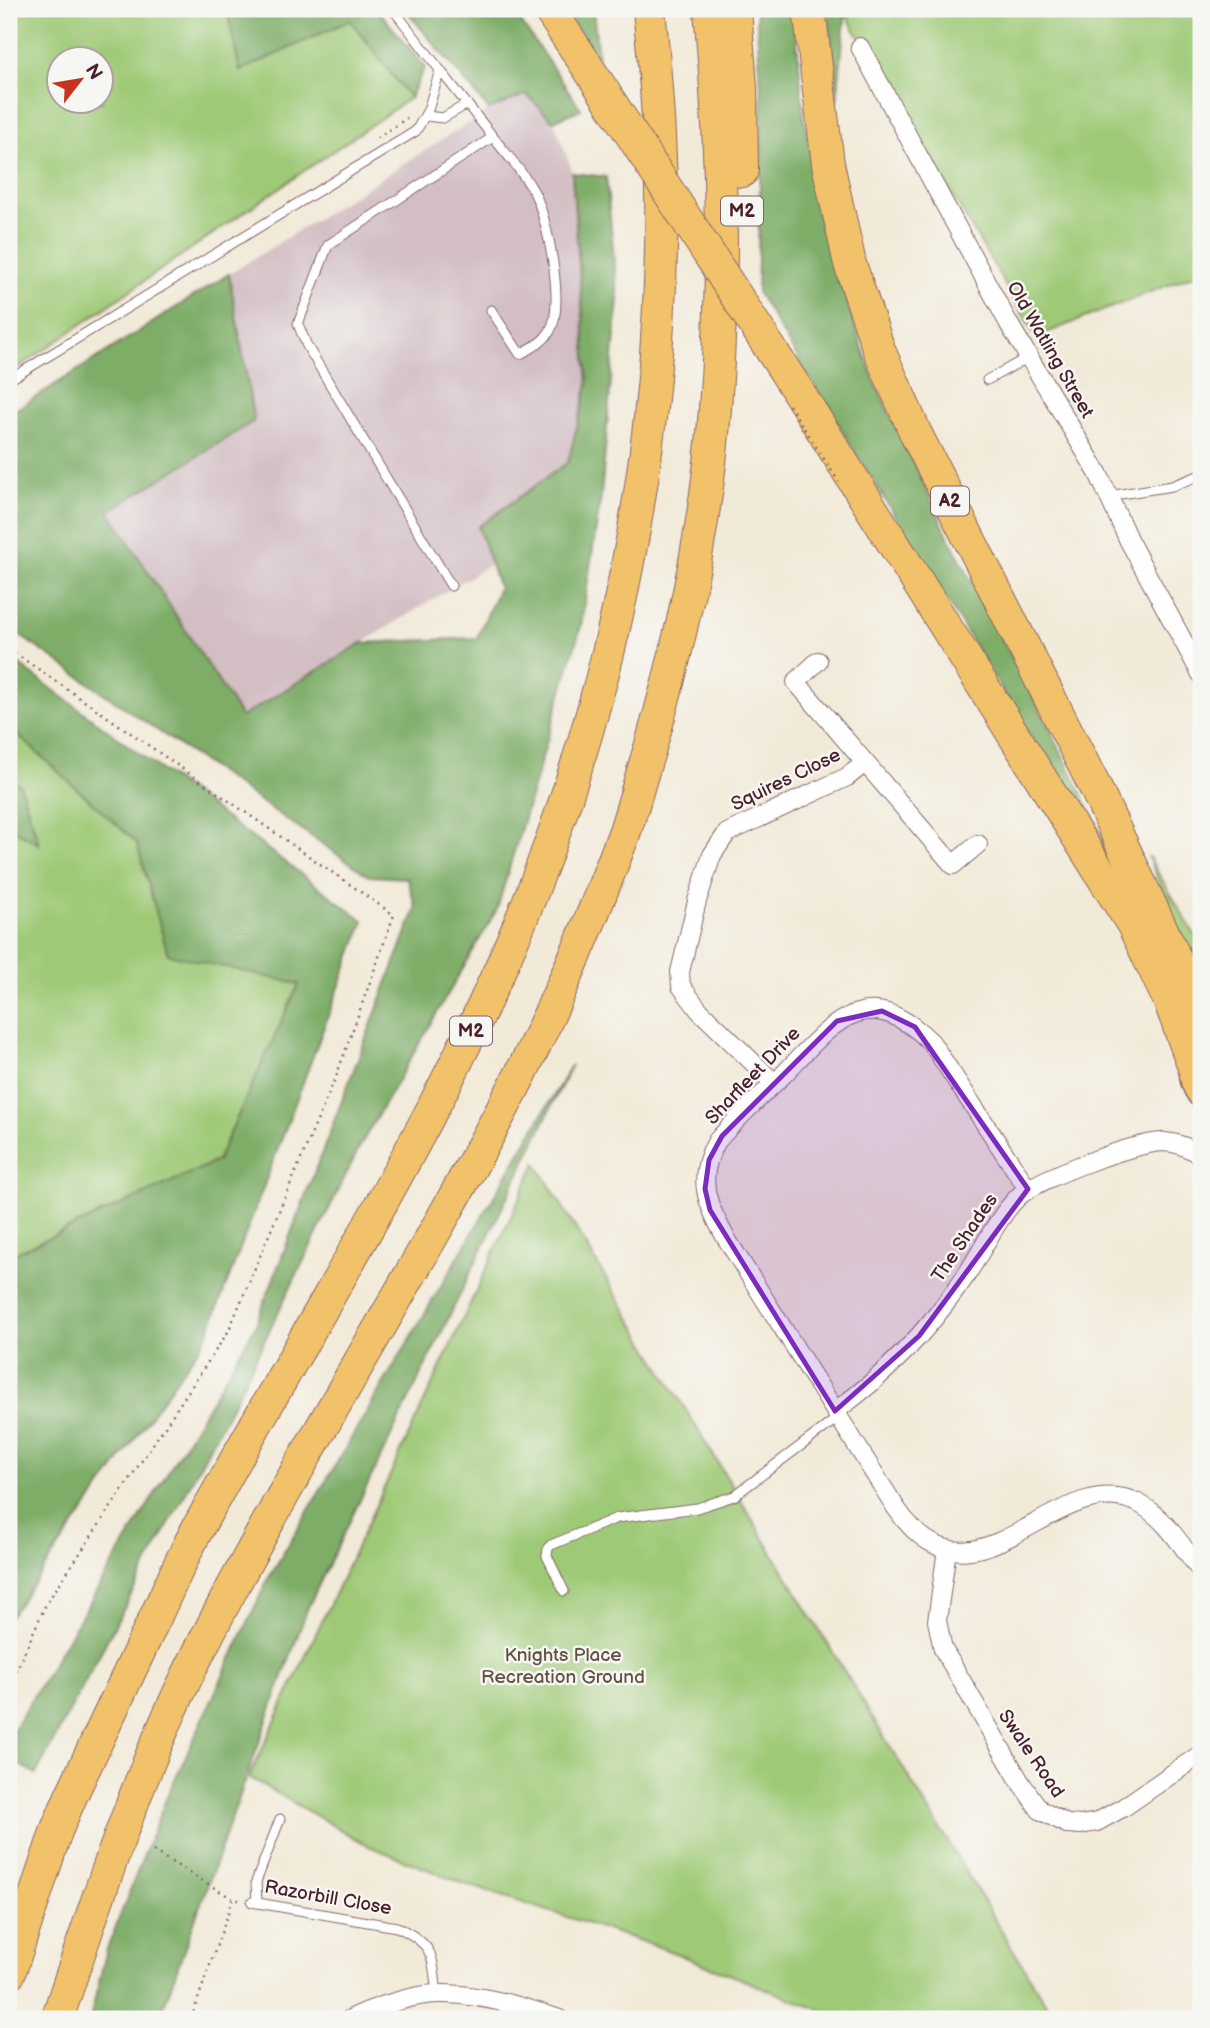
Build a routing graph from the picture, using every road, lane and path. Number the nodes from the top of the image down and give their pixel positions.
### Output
1 (393, 9) edge
2 (549, 9) edge
3 (649, 9) edge
4 (710, 9) edge
5 (735, 9) edge
6 (809, 9) edge
7 (860, 47) dead end
8 (440, 70) junction
9 (467, 104) junction
10 (426, 116) junction
11 (493, 137) junction
12 (491, 310) dead end
13 (1028, 357) junction
14 (9, 380) edge
15 (987, 380) dead end
16 (715, 410) junction
17 (1201, 475) edge
18 (1108, 496) junction
19 (451, 586) dead end
20 (9, 649) edge
21 (818, 661) dead end
22 (1201, 674) edge
23 (865, 763) junction
24 (978, 844) dead end
25 (1201, 1013) edge
26 (1199, 1070) edge
27 (774, 1083) junction
28 (1201, 1156) edge
29 (1028, 1189) junction
30 (837, 1414) junction
31 (947, 1549) junction
32 (1201, 1572) edge
33 (564, 1591) dead end
34 (9, 1687) edge
35 (1201, 1754) edge
36 (280, 1819) dead end
37 (153, 1851) dead end
38 (233, 1899) junction
39 (255, 1903) junction
40 (9, 1974) edge
41 (437, 1994) junction
42 (503, 2012) edge
43 (57, 2019) edge
44 (191, 2019) edge
45 (350, 2019) edge
46 (559, 2019) edge

1 - 8 lane
2 - 26 highway, bridge
3 - 40 highway, M2
4 - 16 highway, M2
5 - 16 highway, M2
6 - 25 highway, A2
7 - 13 street, Old Watling Street
8 - 9 lane
8 - 10 lane
9 - 10 lane
9 - 11 lane
10 - 14 lane
11 - 12 lane
11 - 19 lane
13 - 15 lane
13 - 18 street, Old Watling Street
16 - 43 highway, M2
17 - 18 lane
18 - 22 street, Old Watling Street
20 - 34 path
21 - 23 street, Squires Close
23 - 24 street, Squires Close
23 - 27 street, Squires Close
27 - 29 street, Sharfleet Drive
27 - 30 street, Sharfleet Drive
28 - 29 street, The Shades
29 - 30 street, The Shades
30 - 31 street, Sharfleet Drive
30 - 33 lane
31 - 32 street
31 - 35 street, Swale Road
36 - 39 lane
37 - 38 path
38 - 39 path
38 - 44 path
39 - 41 lane, Razorbill Close
41 - 42 street
41 - 45 street
42 - 46 street

